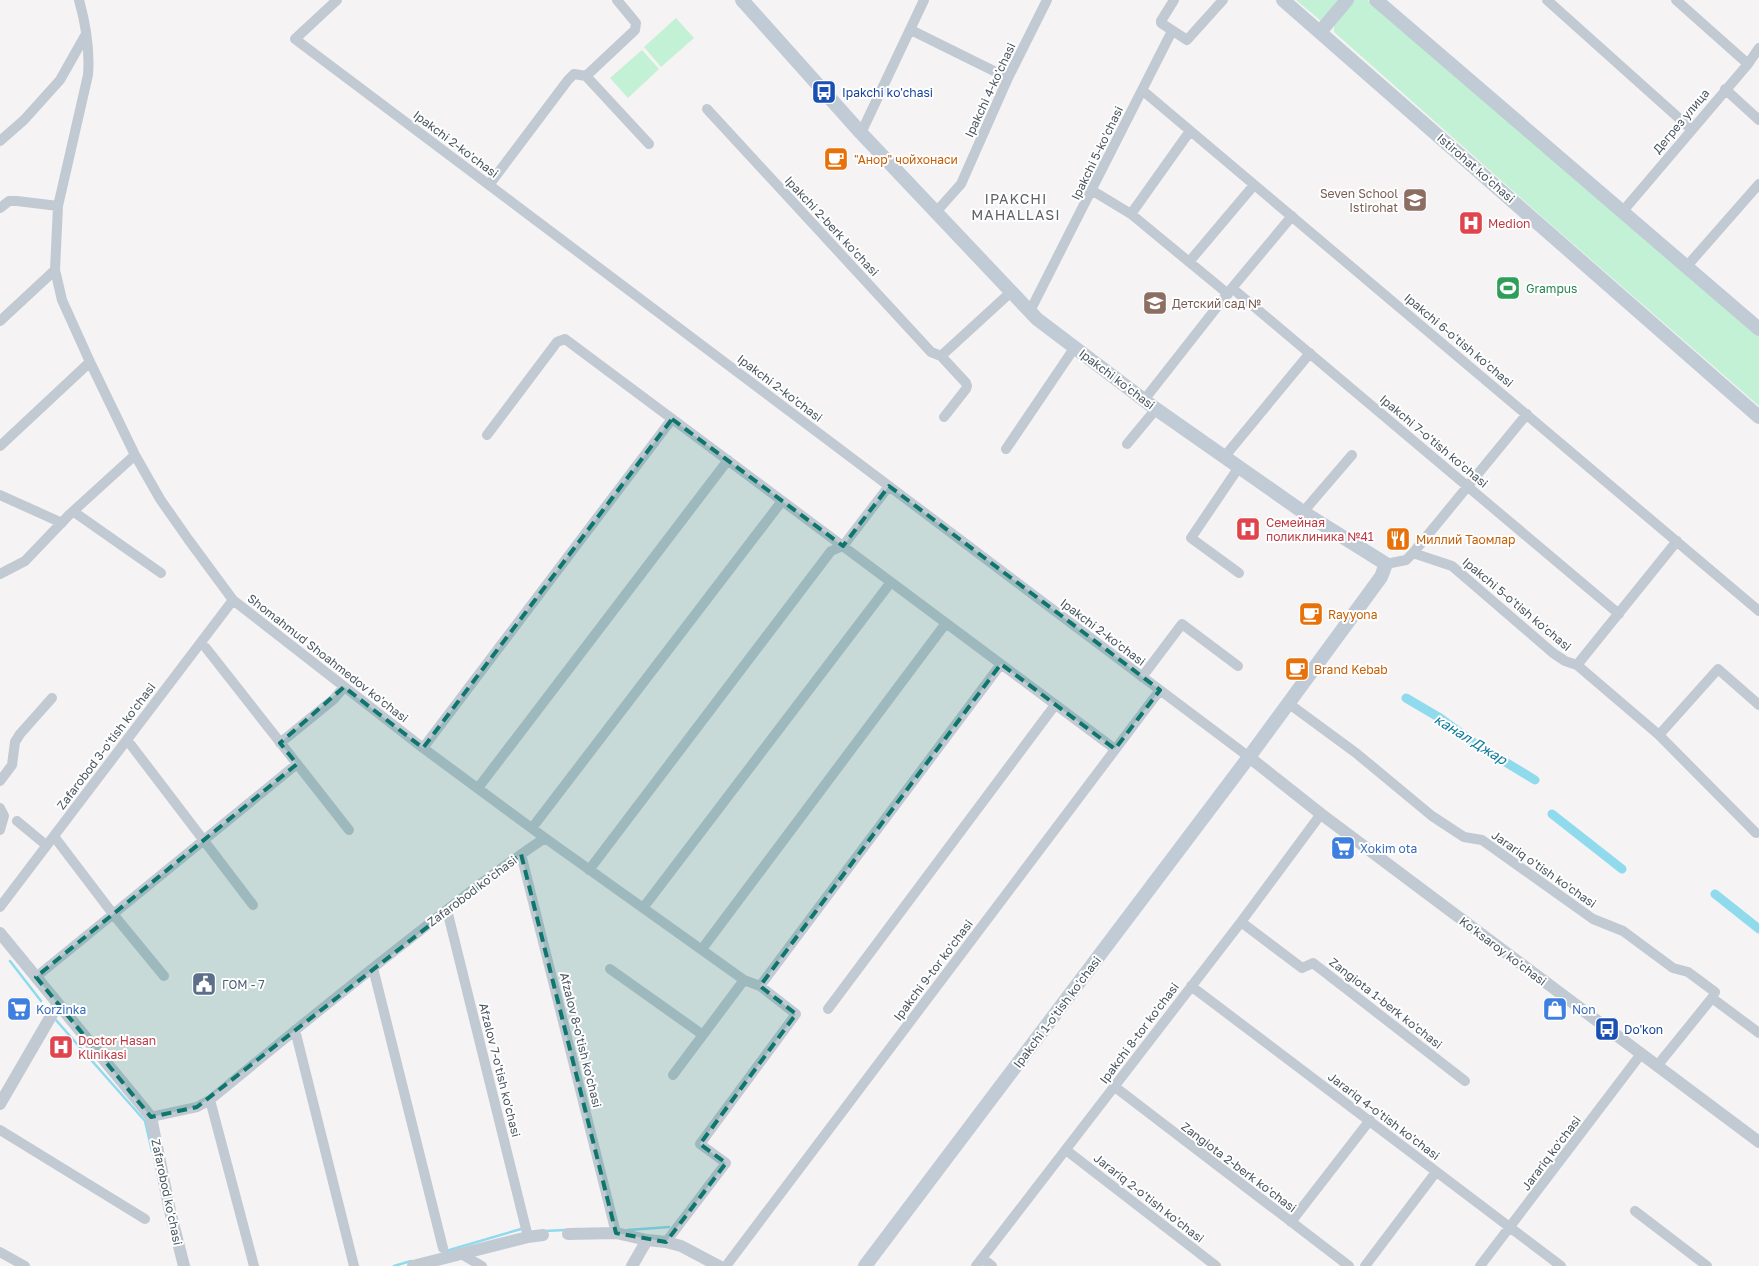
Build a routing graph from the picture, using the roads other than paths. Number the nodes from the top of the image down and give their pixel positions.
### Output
1 (79, 0) edge
2 (337, 0) edge
3 (617, 0) edge
4 (742, 0) edge
5 (924, 0) edge
6 (1047, 0) edge
7 (1174, 0) edge
8 (1223, 0) edge
9 (1282, 0) edge
10 (1347, 0) edge
11 (1376, 0) edge
12 (1547, 0) edge
13 (1676, 0) edge
14 (911, 30) junction
15 (1172, 31) junction
16 (1320, 32) junction
17 (86, 34) junction
18 (1759, 49) edge
19 (1748, 64) junction
20 (586, 76) junction
21 (1008, 78) junction
22 (1725, 89) junction
23 (1142, 90) junction
24 (707, 109) dead end
25 (1759, 120) edge
26 (1691, 129) junction
27 (1190, 131) junction
28 (861, 133) junction
29 (0, 141) edge
30 (649, 144) dead end
31 (1759, 184) edge
32 (490, 185) junction
33 (1254, 185) junction
34 (1092, 191) junction
35 (58, 206) junction
36 (0, 208) edge
37 (1622, 211) junction
38 (936, 212) junction
39 (1131, 214) junction
40 (1292, 216) junction
41 (1189, 262) junction
42 (1687, 266) junction
43 (55, 270) junction
44 (1230, 291) junction
45 (1011, 292) junction
46 (1030, 311) junction
47 (0, 321) edge
48 (1759, 329) edge
49 (1074, 347) junction
50 (1310, 353) junction
51 (940, 356) junction
52 (90, 362) junction
53 (1144, 400) junction
54 (1156, 409) junction
55 (1527, 414) junction
56 (944, 417) dead end
57 (1759, 417) edge
58 (672, 419) junction
59 (487, 436) dead end
60 (1127, 444) dead end
61 (0, 446) edge
62 (1006, 449) dead end
63 (134, 455) junction
64 (1352, 455) dead end
65 (1225, 456) junction
66 (728, 460) junction
67 (1240, 467) junction
68 (889, 486) junction
69 (1468, 487) junction
70 (0, 495) edge
71 (782, 501) junction
72 (74, 512) junction
73 (1303, 512) junction
74 (62, 523) junction
75 (1677, 541) junction
76 (843, 546) junction
77 (1414, 553) junction
78 (1386, 564) junction
79 (161, 573) dead end
80 (1239, 573) dead end
81 (0, 574) edge
82 (891, 582) junction
83 (233, 600) junction
84 (1759, 611) edge
85 (1619, 614) junction
86 (946, 623) junction
87 (206, 648) dead end
88 (1001, 664) junction
89 (1577, 665) junction
90 (1238, 666) dead end
91 (1142, 677) junction
92 (344, 687) junction
93 (1160, 690) junction
94 (52, 698) dead end
95 (1055, 705) junction
96 (1759, 705) edge
97 (1291, 706) junction
98 (1659, 735) junction
99 (280, 743) junction
100 (131, 745) dead end
101 (423, 748) junction
102 (1115, 749) junction
103 (1252, 759) junction
104 (297, 764) junction
105 (0, 781) edge
106 (478, 788) junction
107 (0, 808) edge
108 (1321, 814) junction
109 (17, 821) dead end
110 (532, 828) junction
111 (0, 830) edge
112 (349, 830) dead end
113 (1756, 833) dead end
114 (545, 838) junction
115 (56, 840) dead end
116 (203, 841) junction
117 (46, 845) junction
118 (521, 854) junction
119 (589, 870) junction
120 (253, 905) dead end
121 (0, 907) edge
122 (643, 908) junction
123 (447, 910) junction
124 (113, 914) junction
125 (1241, 922) junction
126 (0, 934) edge
127 (702, 949) junction
128 (373, 968) junction
129 (610, 969) dead end
130 (164, 976) dead end
131 (36, 977) junction
132 (744, 980) junction
133 (760, 986) junction
134 (1191, 986) junction
135 (1712, 998) junction
136 (58, 1004) junction
137 (828, 1009) dead end
138 (295, 1030) junction
139 (1759, 1033) edge
140 (703, 1036) junction
141 (1641, 1054) junction
142 (1657, 1066) junction
143 (673, 1075) dead end
144 (1465, 1081) dead end
145 (1115, 1087) junction
146 (210, 1100) junction
147 (0, 1104) edge
148 (150, 1117) junction
149 (1370, 1120) junction
150 (0, 1130) edge
151 (1759, 1142) edge
152 (1066, 1150) junction
153 (1436, 1172) junction
154 (1635, 1211) dead end
155 (145, 1219) dead end
156 (1291, 1222) junction
157 (1509, 1228) junction
158 (616, 1233) junction
159 (568, 1234) dead end
160 (543, 1235) dead end
161 (528, 1236) junction
162 (646, 1240) junction
163 (666, 1242) junction
164 (443, 1248) dead end
165 (0, 1252) edge
166 (461, 1254) junction
167 (979, 1262) edge
168 (711, 1264) edge
169 (25, 1266) edge
170 (184, 1266) edge
171 (254, 1266) edge
172 (354, 1266) edge
173 (413, 1266) edge
174 (482, 1266) edge
175 (632, 1266) edge
176 (726, 1266) edge
177 (865, 1266) edge
178 (875, 1266) edge
179 (992, 1266) edge
180 (1216, 1266) edge
181 (1349, 1266) edge
182 (1365, 1266) edge
183 (1480, 1266) edge
184 (1561, 1266) edge
185 (1707, 1266) edge

1 - 17 street, Shomahmud Shoahmedov ko'chasi
2 - 32 street, Ipakchi 2-ko'chasi
3 - 20 street
4 - 28 main road, Ipakchi ko'chasi
5 - 14 street
6 - 21 street, Ipakchi 4-ko'chasi
7 - 15 street
8 - 15 street
9 - 16 main road, Istirohat ko'chasi
10 - 16 main road
11 - 37 main road
12 - 26 street
13 - 19 street
14 - 21 street
14 - 28 street
15 - 23 street, Ipakchi 5-ko'chasi
16 - 57 main road, Istirohat ko'chasi
17 - 29 street
17 - 35 street, Shomahmud Shoahmedov ko'chasi
18 - 19 street, Дегрез улица
19 - 22 street, Дегрез улица
20 - 30 street
20 - 32 street
21 - 38 street, Ipakchi 4-ko'chasi
22 - 25 street
22 - 26 street, Дегрез улица
23 - 27 street, Ipakchi 6-o'tish ko'chasi
23 - 34 street, Ipakchi 5-ko'chasi
24 - 51 street, Ipakchi 2-berk ko'chasi
26 - 37 street, Дегрез улица
27 - 33 street, Ipakchi 6-o'tish ko'chasi
27 - 39 street
28 - 38 main road, Ipakchi ko'chasi
31 - 42 street
32 - 68 street, Ipakchi 2-ko'chasi
33 - 40 street, Ipakchi 6-o'tish ko'chasi
33 - 41 street
34 - 39 street, Ipakchi 7-o'tish ko'chasi
34 - 46 street, Ipakchi 5-ko'chasi
35 - 36 street
35 - 43 street, Shomahmud Shoahmedov ko'chasi
37 - 42 main road
38 - 45 main road, Ipakchi ko'chasi
39 - 41 street, Ipakchi 7-o'tish ko'chasi
40 - 44 street
40 - 55 street, Ipakchi 6-o'tish ko'chasi
41 - 44 street, Ipakchi 7-o'tish ko'chasi
42 - 48 main road
43 - 47 street
43 - 52 street, Shomahmud Shoahmedov ko'chasi
44 - 50 street, Ipakchi 7-o'tish ko'chasi
44 - 53 street
45 - 46 main road, Ipakchi ko'chasi
45 - 51 street
46 - 49 main road, Ipakchi ko'chasi
49 - 53 main road, Ipakchi ko'chasi
49 - 62 street
50 - 65 street
50 - 69 street, Ipakchi 7-o'tish ko'chasi
51 - 56 street, Ipakchi 2-berk ko'chasi
52 - 61 street
52 - 63 street, Shomahmud Shoahmedov ko'chasi
53 - 54 main road, Ipakchi ko'chasi
54 - 60 street
54 - 65 main road, Ipakchi ko'chasi
55 - 69 street
55 - 75 street, Ipakchi 6-o'tish ko'chasi
58 - 59 street
58 - 66 street
58 - 101 street
63 - 72 street
63 - 83 street, Shomahmud Shoahmedov ko'chasi
64 - 73 street
65 - 67 main road, Ipakchi ko'chasi
66 - 71 street
66 - 106 street
67 - 73 main road, Ipakchi ko'chasi
67 - 80 street
68 - 76 street
68 - 91 street, Ipakchi 2-ko'chasi
69 - 77 street
69 - 85 street, Ipakchi 7-o'tish ko'chasi
70 - 74 street
71 - 76 street
71 - 110 street
72 - 74 street
72 - 79 street
73 - 78 main road, Ipakchi ko'chasi
74 - 81 street
75 - 84 street, Ipakchi 6-o'tish ko'chasi
75 - 85 street, Ipakchi 5-o'tish ko'chasi
76 - 82 street
76 - 119 street
77 - 78 street
77 - 89 street, Ipakchi 5-o'tish ko'chasi
78 - 97 main road
82 - 86 street
82 - 122 street
83 - 92 street, Shomahmud Shoahmedov ko'chasi
83 - 117 street, Zafarobod 3-o'tish ko'chasi
85 - 89 street, Ipakchi 5-o'tish ko'chasi
86 - 88 street
86 - 127 street
87 - 99 street
88 - 95 street
88 - 133 street
89 - 98 street, Ipakchi 5-o'tish ko'chasi
90 - 91 street
91 - 93 street, Ipakchi 2-ko'chasi
92 - 99 street
92 - 101 street, Shomahmud Shoahmedov ko'chasi
93 - 102 street, Ipakchi 9-tor ko'chasi
93 - 103 street, Ipakchi 2-ko'chasi
94 - 105 street
95 - 102 street
95 - 137 street
96 - 98 street
97 - 103 main road
97 - 135 street, Jarariq o'tish ko'chasi
98 - 113 street, Ipakchi 5-o'tish ko'chasi
99 - 104 street
100 - 116 street
101 - 106 street, Shomahmud Shoahmedov ko'chasi
102 - 176 street, Ipakchi 9-tor ko'chasi
103 - 108 street, Ko'ksaroy ko'chasi
103 - 177 main road, Ipakchi 1-o'tish ko'chasi
103 - 178 main road, Ipakchi 1-o'tish ko'chasi
104 - 112 street
104 - 116 street
106 - 110 street, Shomahmud Shoahmedov ko'chasi
107 - 111 street
108 - 125 street, Ipakchi 8-tor ko'chasi
108 - 141 street, Ko'ksaroy ko'chasi
109 - 117 street
110 - 114 street, Shomahmud Shoahmedov ko'chasi
114 - 118 street, Zafarobod ko'chasi
114 - 119 street
115 - 124 street
116 - 120 street
116 - 124 street
117 - 121 street, Zafarobod 3-o'tish ko'chasi
118 - 123 street, Zafarobod ko'chasi
118 - 158 street, Afzalov 8-o'tish ko'chasi
119 - 122 street
122 - 127 street
123 - 128 street, Zafarobod ko'chasi
123 - 161 street, Afzalov 7-o'tish ko'chasi
124 - 130 street
124 - 131 street
125 - 134 street, Ipakchi 8-tor ko'chasi
125 - 144 street, Zangiota 1-berk ko'chasi
126 - 131 street, Zafarobod ko'chasi
127 - 132 street
128 - 138 street, Zafarobod ko'chasi
128 - 164 street
129 - 140 street
131 - 136 street, Zafarobod ko'chasi
132 - 133 street
132 - 140 street
133 - 163 street
134 - 145 street, Ipakchi 8-tor ko'chasi
134 - 149 street, Jarariq 4-o'tish ko'chasi
135 - 139 street, Jarariq o'tish ko'chasi
135 - 142 street
136 - 147 street
136 - 148 street, Zafarobod ko'chasi
138 - 146 street, Zafarobod ko'chasi
138 - 172 street
140 - 143 street
141 - 142 street, Ko'ksaroy ko'chasi
141 - 157 street, Jarariq ko'chasi
142 - 151 street, Ko'ksaroy ko'chasi
145 - 152 street, Ipakchi 8-tor ko'chasi
145 - 156 street, Zangiota 2-berk ko'chasi
146 - 148 street, Zafarobod ko'chasi
146 - 171 street
148 - 170 street, Zafarobod ko'chasi
149 - 153 street, Jarariq 4-o'tish ko'chasi
149 - 156 street
150 - 155 street
152 - 167 street, Ipakchi 8-tor ko'chasi
152 - 180 street, Jarariq 2-o'tish ko'chasi
153 - 157 street, Jarariq 4-o'tish ko'chasi
153 - 182 street
154 - 185 street
156 - 181 street, Zangiota 2-berk ko'chasi
157 - 183 street, Jarariq ko'chasi
157 - 184 street, Jarariq 4-o'tish ko'chasi
158 - 159 street
158 - 162 street
160 - 161 street
161 - 166 street
162 - 163 street
162 - 175 street
163 - 168 street
165 - 169 street
166 - 173 street
166 - 174 street
167 - 179 street

